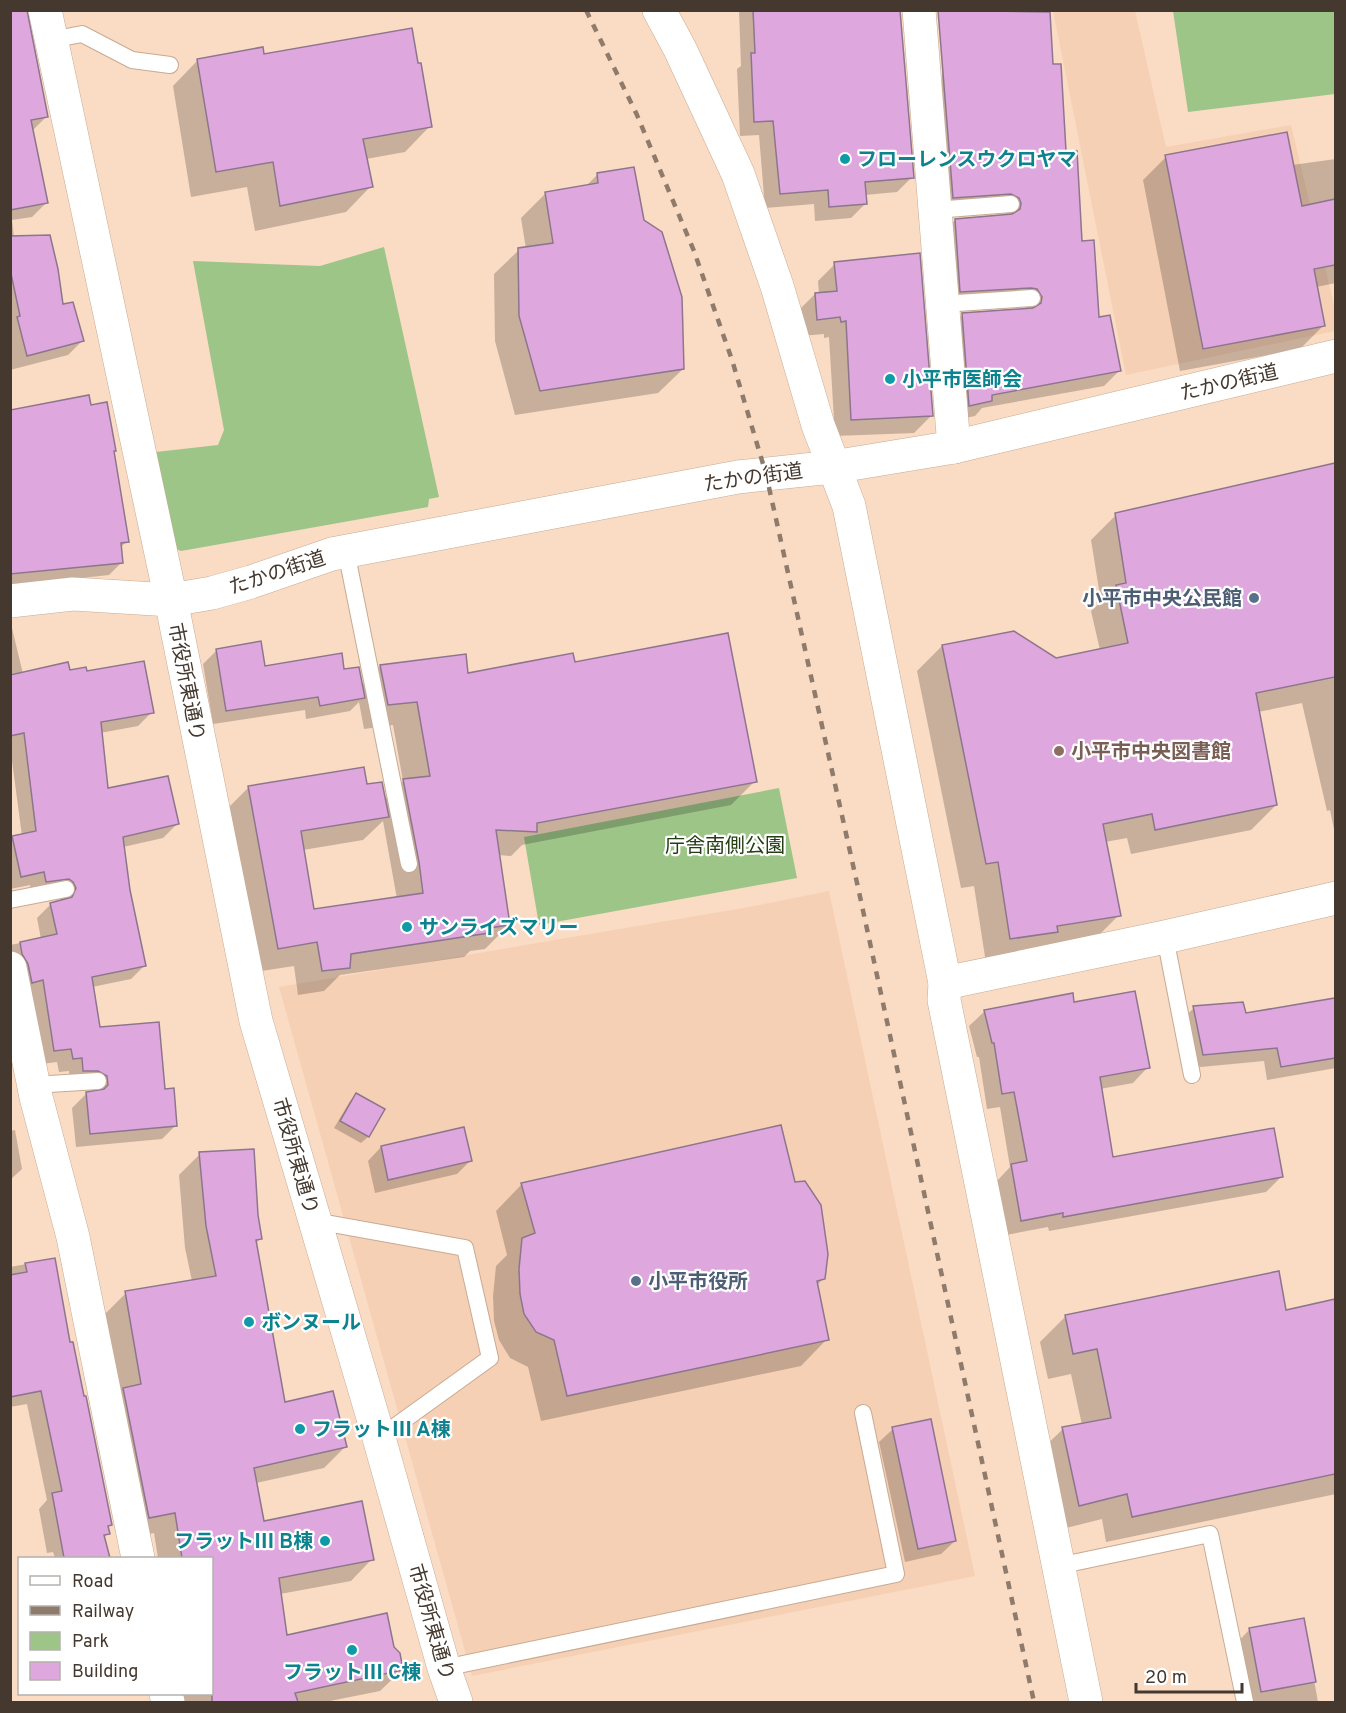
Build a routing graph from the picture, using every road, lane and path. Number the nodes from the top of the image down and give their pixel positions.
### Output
1 (658, 10) edge
2 (919, 10) edge
3 (48, 25) edge
4 (170, 65) dead end
5 (1011, 204) dead end
6 (935, 210) junction
7 (1032, 298) dead end
8 (942, 304) junction
9 (1335, 356) edge
10 (954, 447) junction
11 (833, 467) junction
12 (346, 551) junction
13 (10, 600) edge
14 (171, 600) junction
15 (409, 864) dead end
16 (66, 889) dead end
17 (1335, 898) edge
18 (10, 900) edge
19 (1165, 937) junction
20 (10, 968) edge
21 (945, 983) junction
22 (1192, 1075) dead end
23 (98, 1082) dead end
24 (26, 1095) edge
25 (315, 1221) junction
26 (863, 1413) dead end
27 (379, 1438) junction
28 (138, 1557) edge
29 (1058, 1566) junction
30 (444, 1668) junction
31 (456, 1702) edge
32 (1086, 1702) edge
33 (1245, 1702) edge

1 - 11 street
2 - 6 street
3 - 4 lane
3 - 14 street, 市役所東通り
5 - 6 lane
6 - 8 street
7 - 8 lane
8 - 10 street
9 - 10 street, たかの街道
10 - 11 street, たかの街道
11 - 12 street, たかの街道
11 - 21 street
12 - 14 street, たかの街道
12 - 15 lane
13 - 14 street, たかの街道
14 - 25 street, 市役所東通り
16 - 18 lane
17 - 19 street
19 - 21 street
19 - 22 lane
20 - 24 street
21 - 29 street
23 - 24 lane
24 - 28 street
25 - 27 street, 市役所東通り
25 - 27 lane
26 - 30 lane
27 - 30 street, 市役所東通り
29 - 32 street
29 - 33 lane
30 - 31 street, 市役所東通り

